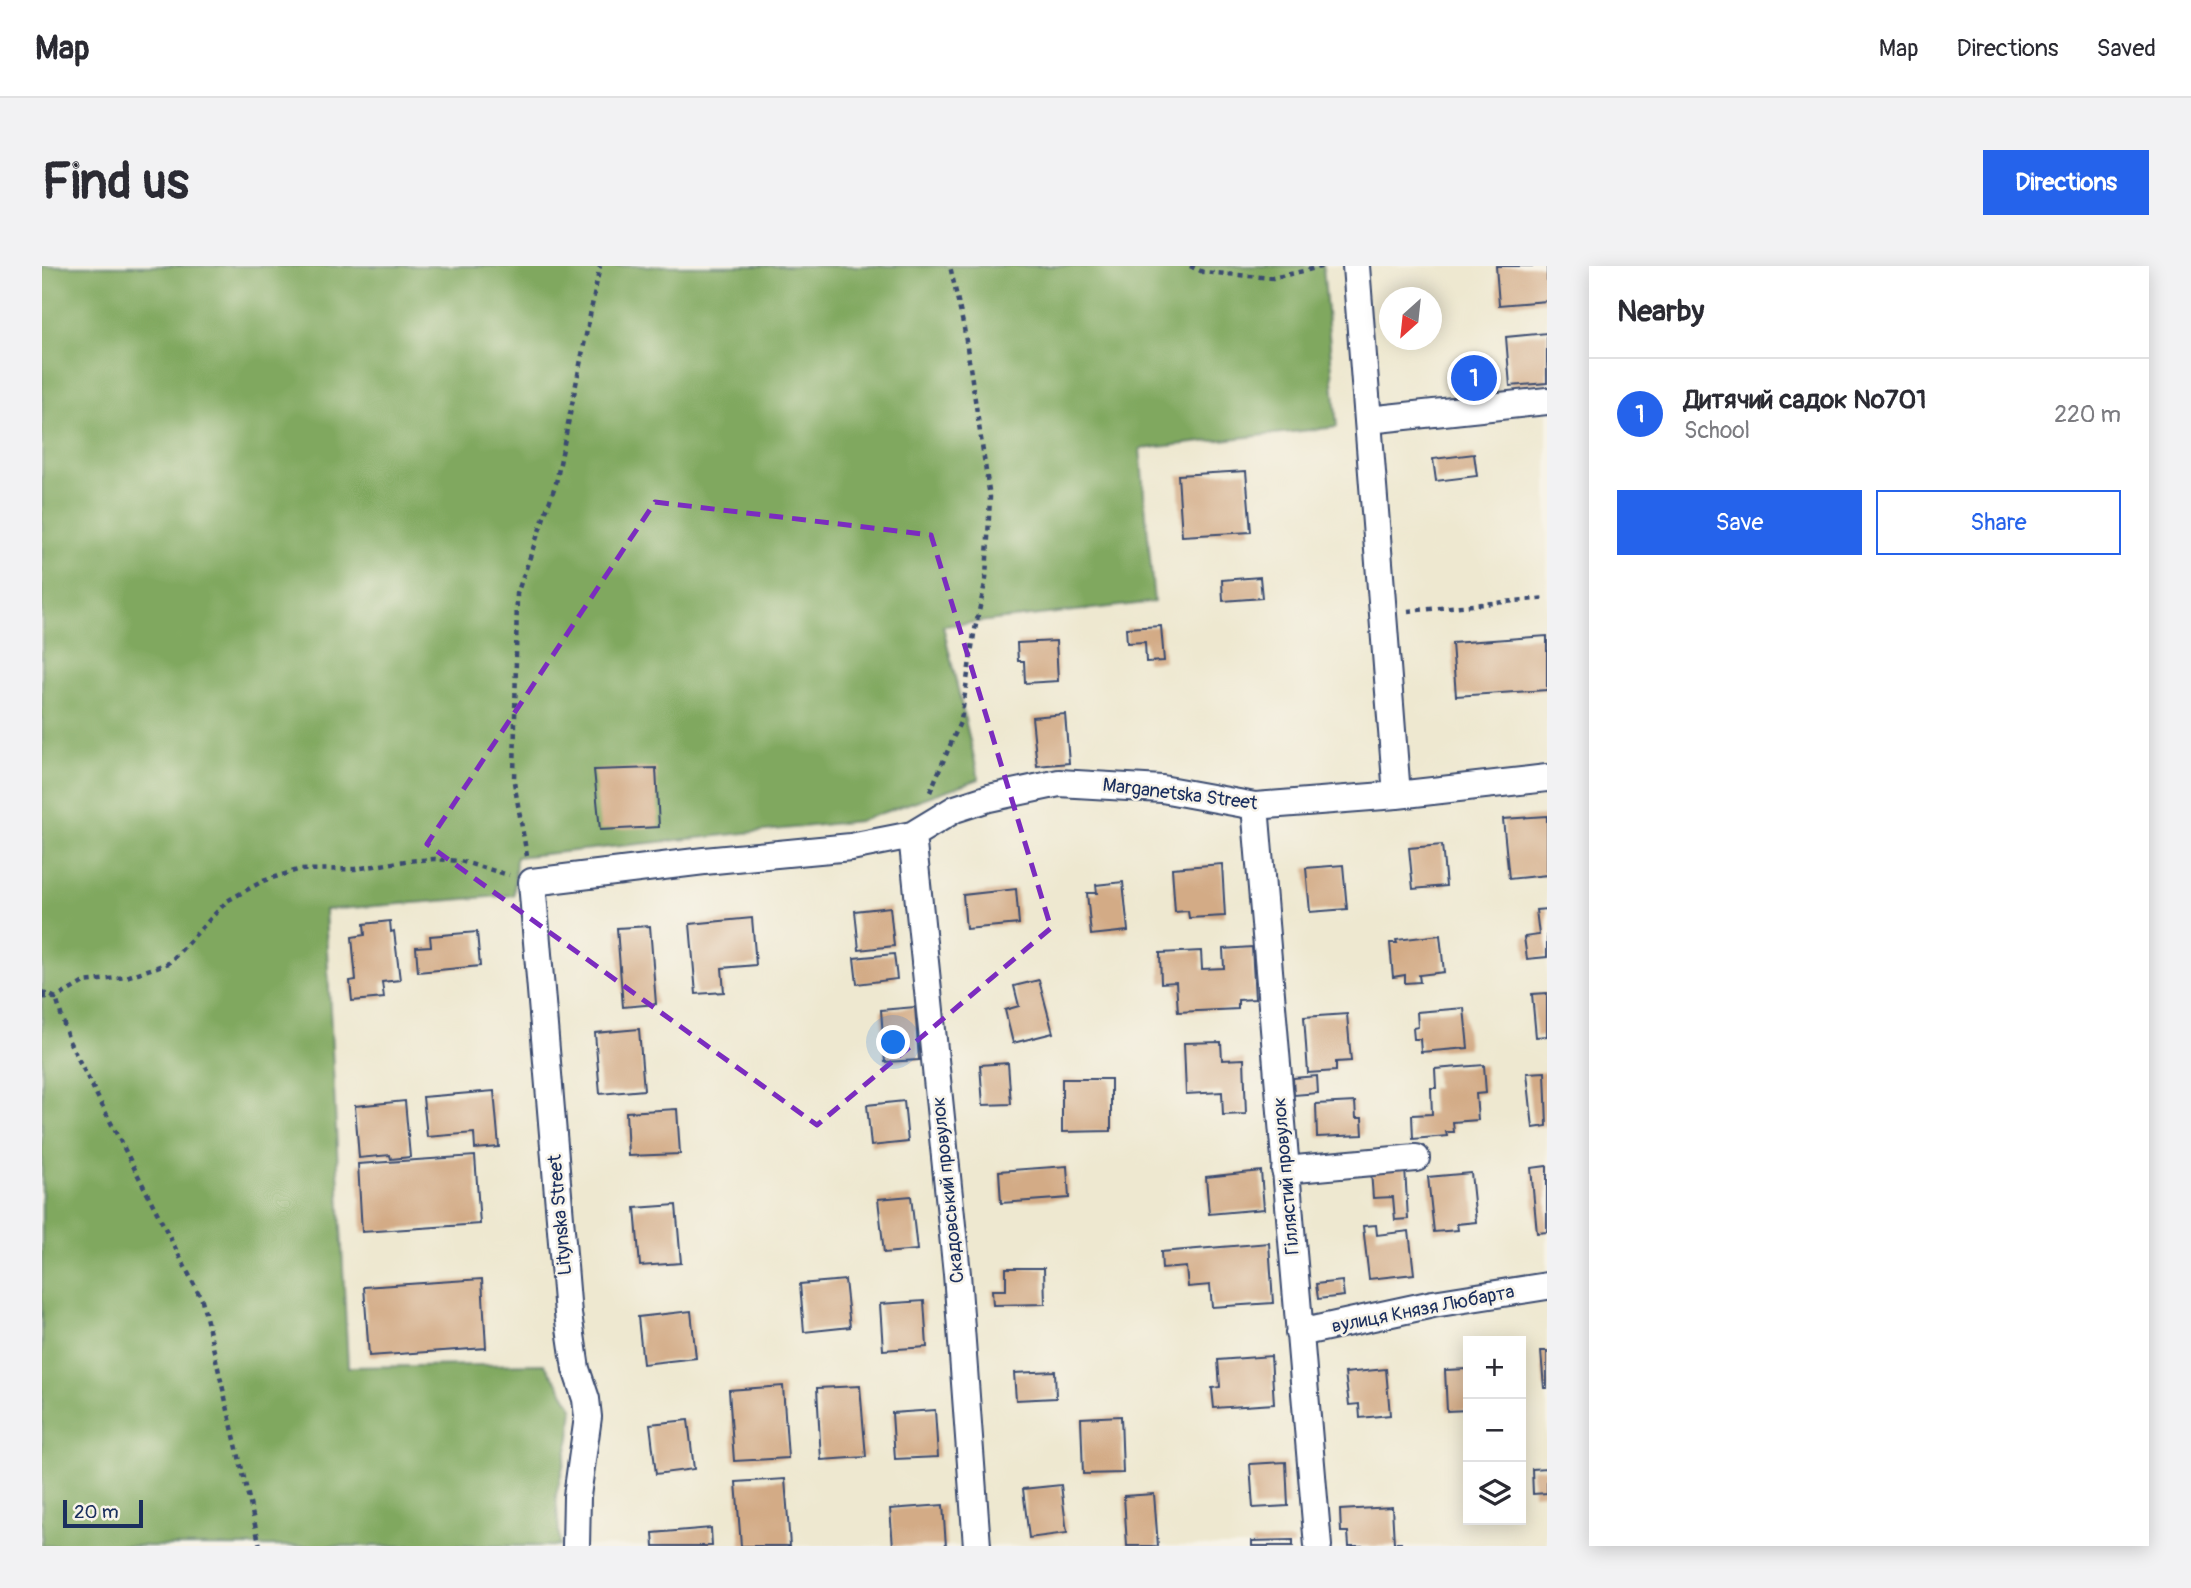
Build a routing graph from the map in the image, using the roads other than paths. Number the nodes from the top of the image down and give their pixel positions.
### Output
1 (1356, 266) edge
2 (1547, 401) edge
3 (1368, 420) junction
4 (1547, 778) edge
5 (1397, 795) junction
6 (1255, 806) junction
7 (912, 835) junction
8 (532, 882) joint
9 (1416, 1158) dead end
10 (1285, 1170) junction
11 (1547, 1286) edge
12 (1299, 1333) junction
13 (576, 1546) edge
14 (976, 1546) edge
15 (1318, 1546) edge

1 - 3 street
2 - 3 street
3 - 5 street
4 - 5 street, Marganetska Street
5 - 6 street, Marganetska Street
6 - 7 street, Marganetska Street
6 - 10 street, Гіллястий провулок
7 - 8 street, Marganetska Street
7 - 14 street, Скадовський провулок
8 - 13 street, Litynska Street
9 - 10 street
10 - 12 street, Гіллястий провулок
11 - 12 street, вулиця Князя Любарта
12 - 15 street, Гіллястий провулок

